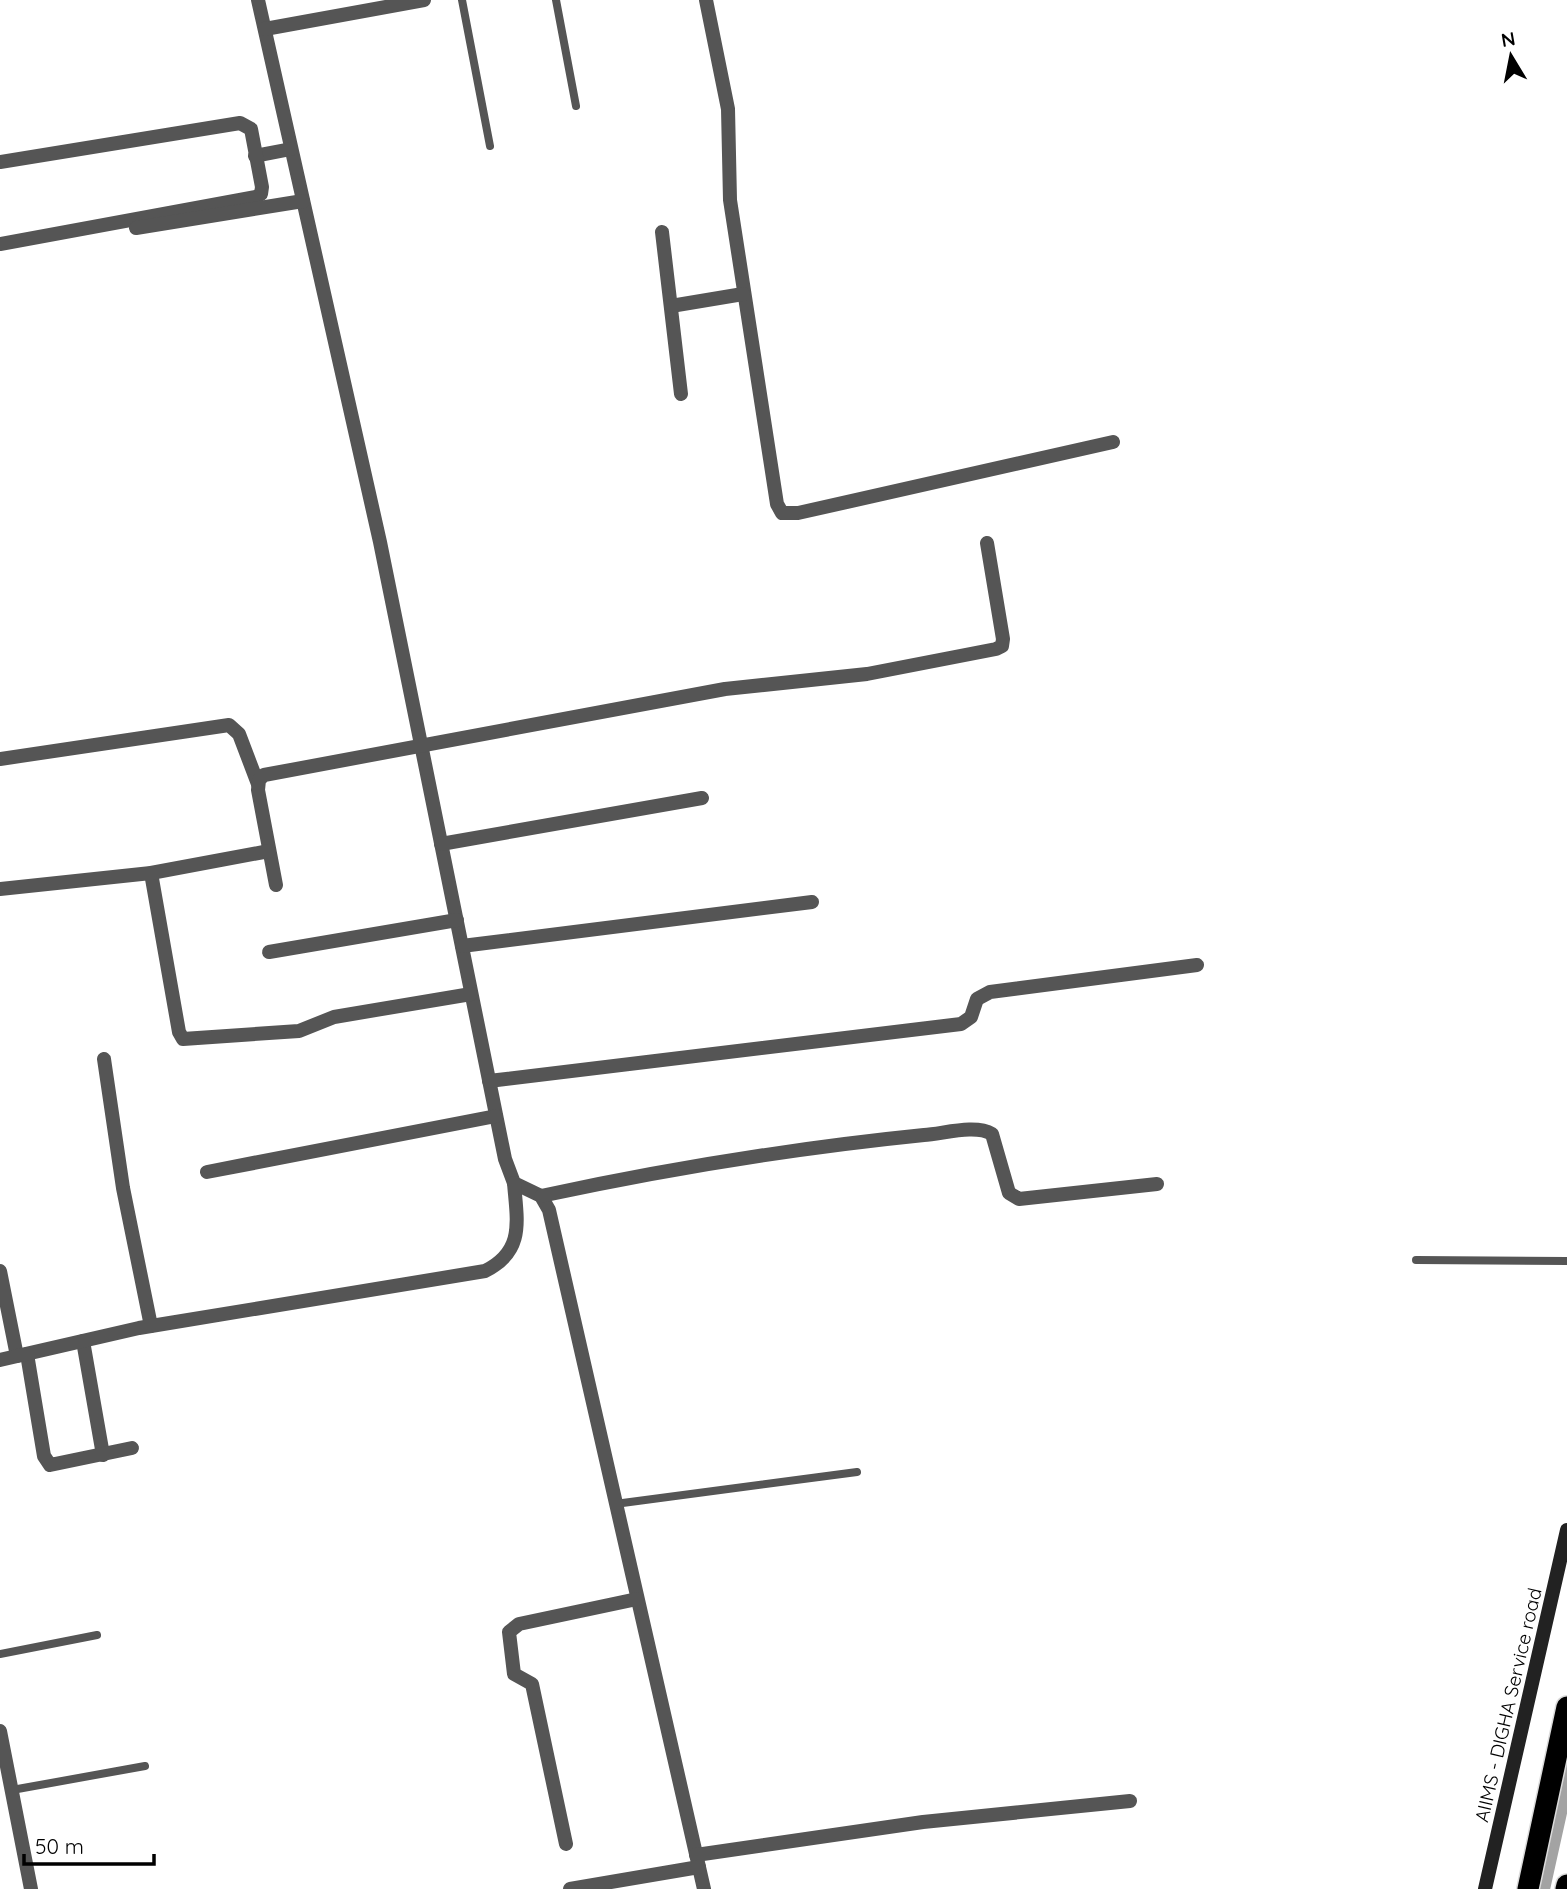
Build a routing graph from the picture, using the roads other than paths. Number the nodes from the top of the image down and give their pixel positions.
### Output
1 (258, 0) edge
2 (424, 0) edge
3 (461, 0) edge
4 (556, 0) edge
5 (706, 0) edge
6 (265, 29) junction
7 (576, 106) dead end
8 (490, 146) dead end
9 (291, 149) junction
10 (256, 156) junction
11 (0, 162) edge
12 (303, 201) junction
13 (662, 232) dead end
14 (0, 244) edge
15 (0, 251) edge
16 (743, 294) junction
17 (671, 306) junction
18 (681, 394) dead end
19 (1113, 442) dead end
20 (986, 543) dead end
21 (421, 744) junction
22 (0, 759) edge
23 (258, 785) junction
24 (702, 799) dead end
25 (441, 844) junction
26 (269, 851) junction
27 (150, 873) junction
28 (276, 885) dead end
29 (0, 889) edge
30 (812, 902) dead end
31 (457, 920) junction
32 (462, 946) junction
33 (269, 952) dead end
34 (1197, 965) dead end
35 (471, 993) junction
36 (104, 1059) dead end
37 (489, 1081) junction
38 (496, 1116) junction
39 (207, 1172) dead end
40 (514, 1182) junction
41 (1157, 1184) dead end
42 (541, 1196) junction
43 (1416, 1260) dead end
44 (1567, 1261) edge
45 (0, 1271) edge
46 (151, 1326) junction
47 (83, 1341) junction
48 (22, 1355) junction
49 (0, 1360) edge
50 (132, 1448) dead end
51 (103, 1455) junction
52 (856, 1472) dead end
53 (615, 1504) junction
54 (1567, 1530) edge
55 (637, 1599) junction
56 (97, 1635) dead end
57 (0, 1654) edge
58 (1567, 1707) edge
59 (0, 1731) edge
60 (145, 1766) dead end
61 (12, 1790) junction
62 (1130, 1801) dead end
63 (566, 1844) dead end
64 (697, 1861) junction
65 (31, 1889) edge
66 (570, 1889) edge
67 (704, 1889) edge
68 (1486, 1889) edge
69 (1528, 1889) edge

1 - 6 street
2 - 6 street
3 - 8 lane
4 - 7 lane
5 - 16 street
6 - 9 street
9 - 10 street
9 - 12 street
10 - 11 street
10 - 14 street
12 - 15 street
12 - 21 street
13 - 17 street
16 - 17 street
16 - 19 street
17 - 18 street
20 - 21 street
21 - 23 street
21 - 25 street
22 - 23 street
23 - 26 street
24 - 25 street
25 - 31 street
26 - 27 street
26 - 28 street
27 - 29 street
27 - 35 street
30 - 32 street
31 - 32 street
31 - 33 street
32 - 35 street
34 - 37 street
35 - 37 street
36 - 46 street
37 - 38 street
38 - 39 street
38 - 40 street
40 - 42 street
40 - 46 street
41 - 42 street
42 - 53 street
43 - 44 lane
45 - 48 street
46 - 47 street
47 - 48 street
47 - 51 street
48 - 49 street
48 - 51 street
50 - 51 street
52 - 53 lane
53 - 55 street
54 - 68 main road, AIIMS - DIGHA Service road
55 - 63 street
55 - 64 street
56 - 57 lane
58 - 69 highway
59 - 61 street
60 - 61 lane
61 - 65 street
62 - 64 street
64 - 66 street
64 - 67 street

